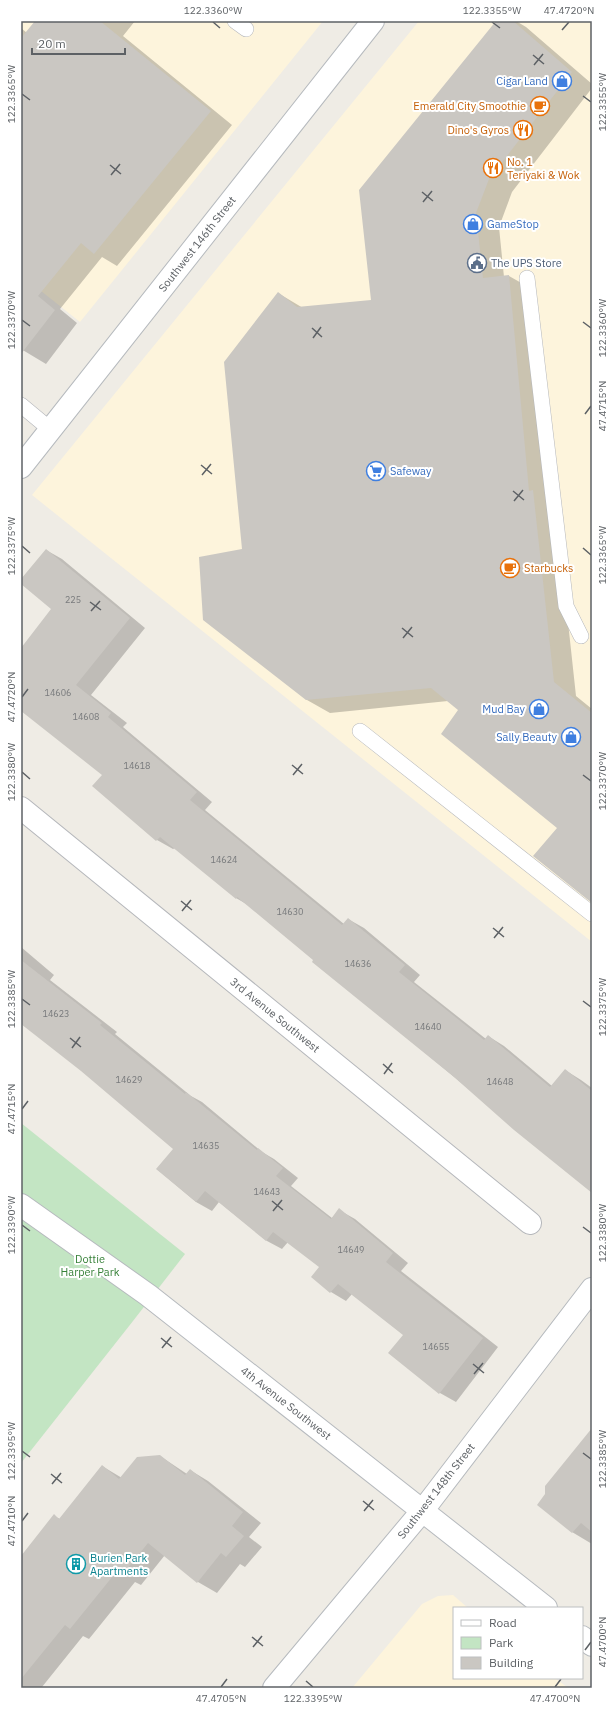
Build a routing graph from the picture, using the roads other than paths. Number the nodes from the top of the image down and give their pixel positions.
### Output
1 (372, 21) edge
2 (528, 278) dead end
3 (21, 405) edge
4 (51, 430) junction
5 (21, 467) edge
6 (581, 636) dead end
7 (360, 731) dead end
8 (21, 808) edge
9 (592, 914) edge
10 (21, 1205) edge
11 (530, 1223) dead end
12 (592, 1289) edge
13 (423, 1510) junction
14 (545, 1607) edge
15 (583, 1638) edge
16 (592, 1645) edge
17 (274, 1688) edge

1 - 4 street, Southwest 146th Street
2 - 6 lane
3 - 4 lane
4 - 5 street, Southwest 146th Street
7 - 9 lane
8 - 11 street, 3rd Avenue Southwest
10 - 13 street, 4th Avenue Southwest
12 - 13 street, Southwest 148th Street
13 - 14 street, 4th Avenue Southwest
13 - 17 street, Southwest 148th Street
15 - 16 street

